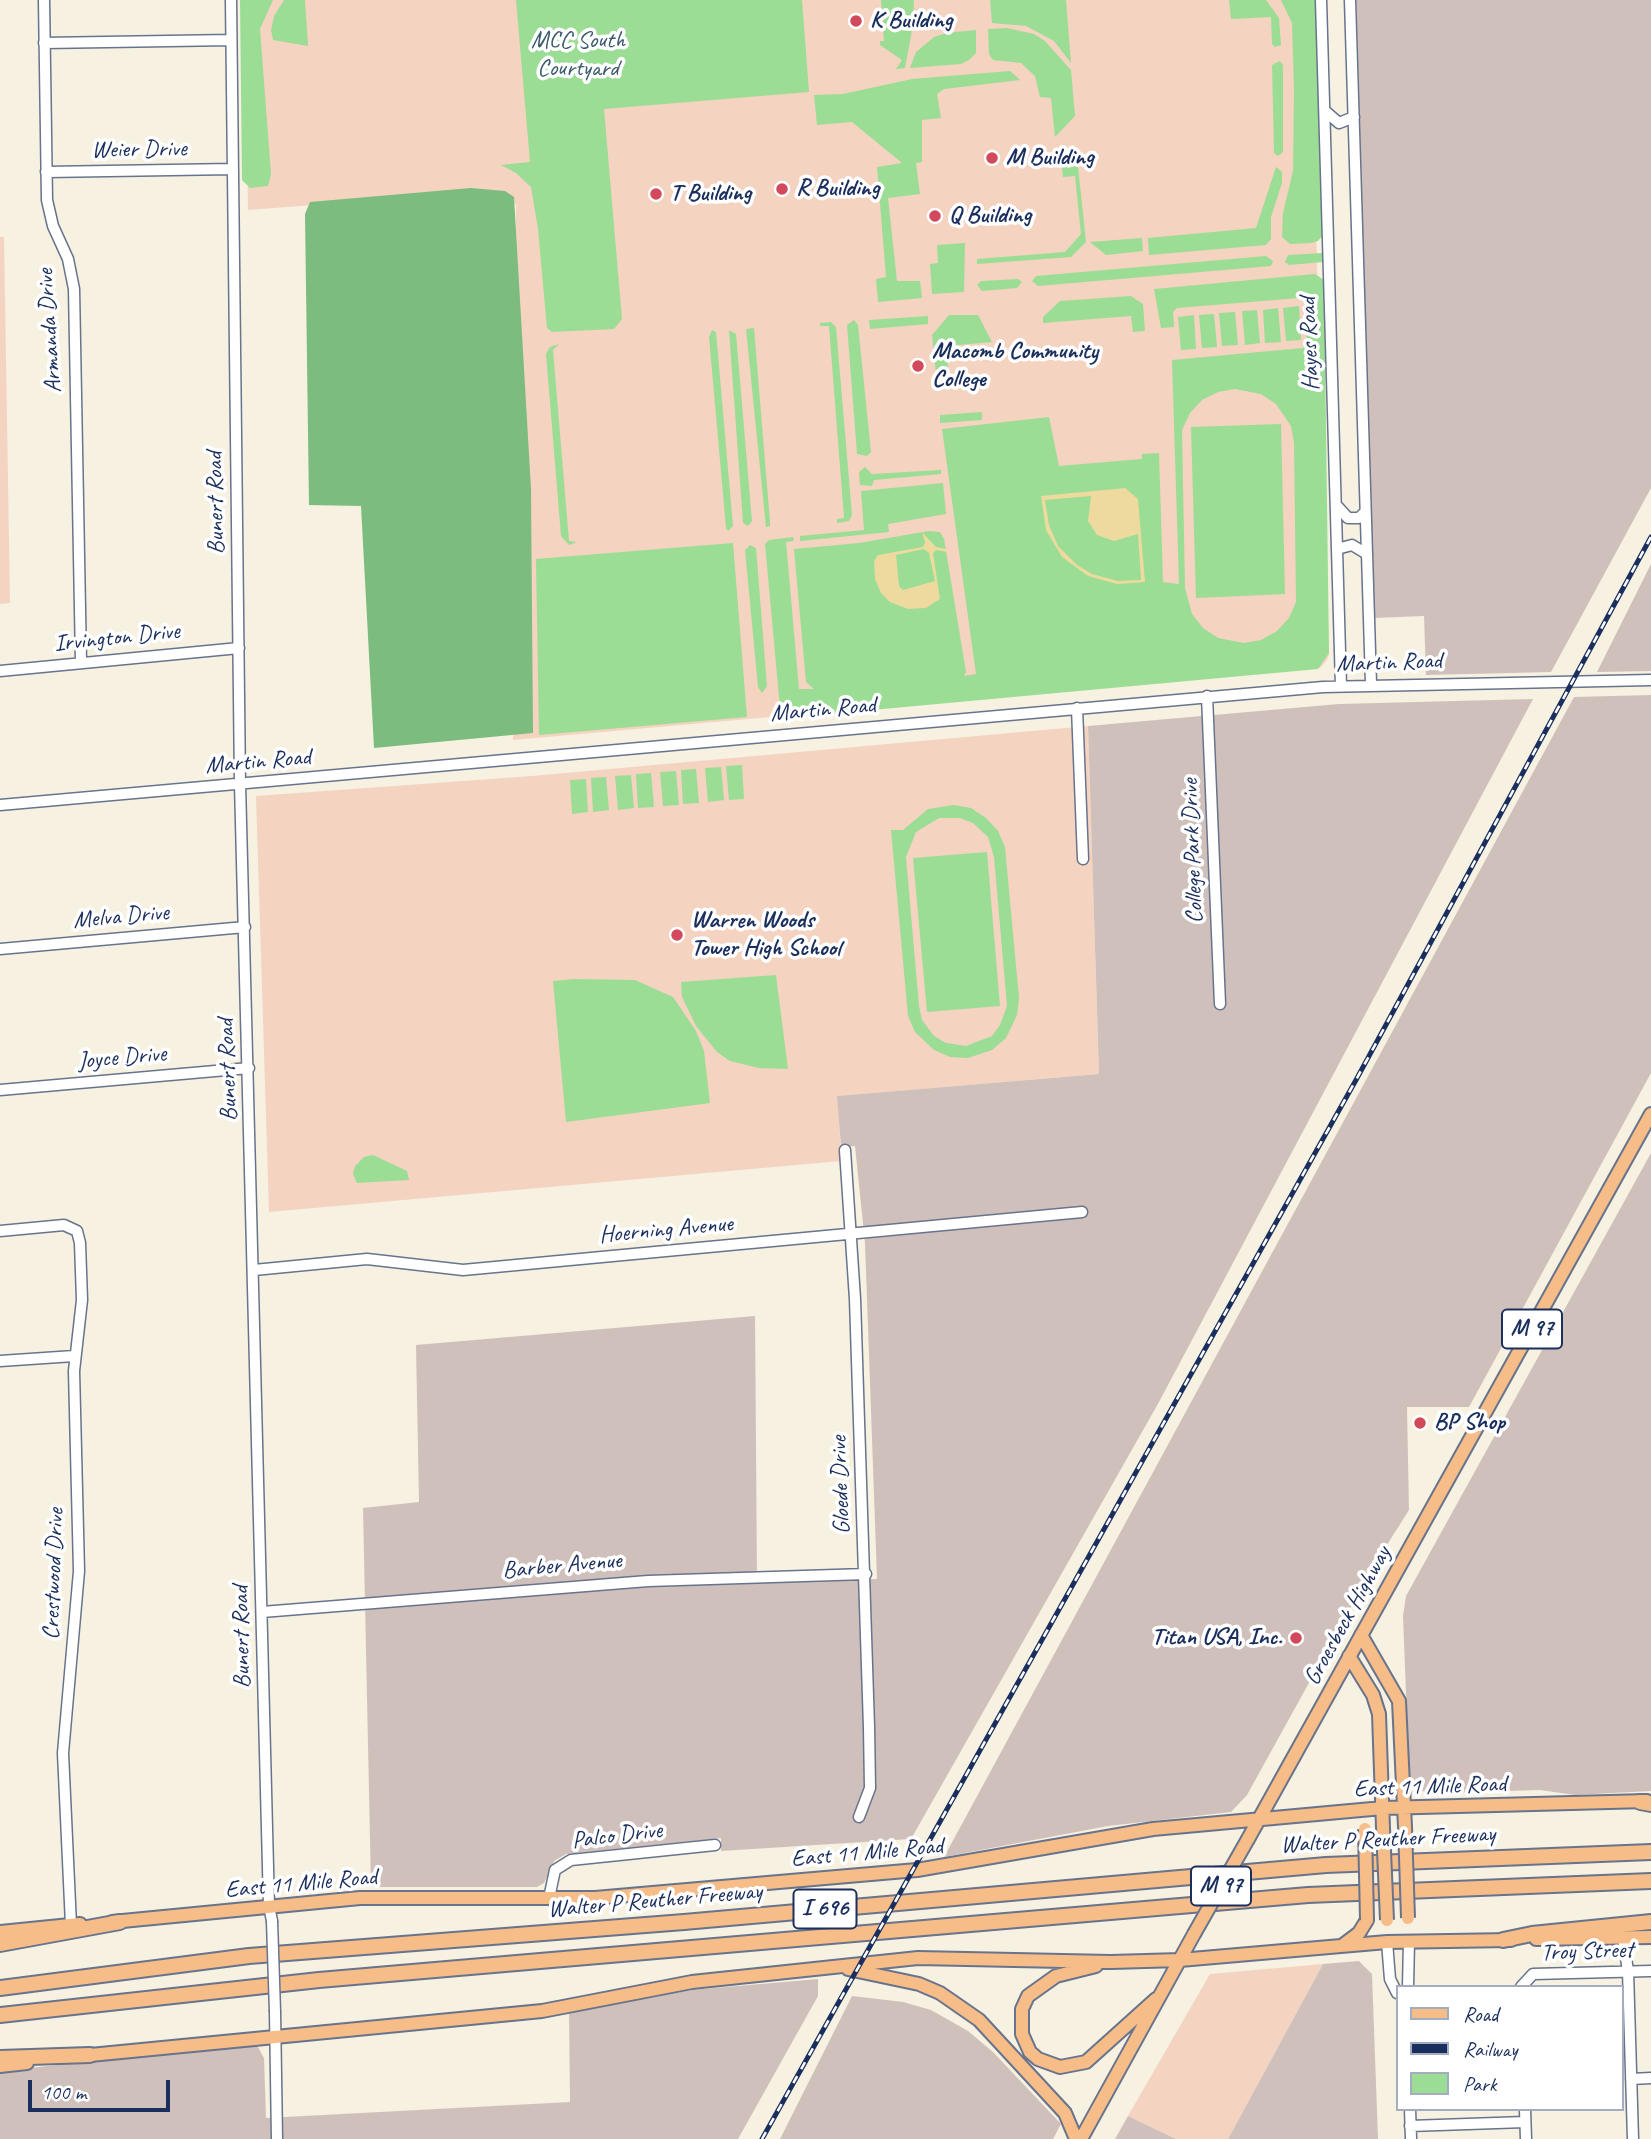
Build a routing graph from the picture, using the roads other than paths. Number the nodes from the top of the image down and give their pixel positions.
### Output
1 (44, 0) edge
2 (230, 0) edge
3 (1321, 0) edge
4 (1350, 0) edge
5 (231, 40) junction
6 (44, 43) junction
7 (1324, 111) junction
8 (1354, 117) junction
9 (233, 169) junction
10 (46, 172) junction
11 (1336, 498) junction
12 (1365, 512) junction
13 (1337, 549) junction
14 (1367, 554) junction
15 (239, 648) junction
16 (81, 662) junction
17 (0, 671) edge
18 (1651, 680) edge
19 (1371, 684) junction
20 (1341, 686) junction
21 (1207, 696) junction
22 (1077, 708) junction
23 (240, 784) junction
24 (0, 804) edge
25 (1083, 859) dead end
26 (245, 927) junction
27 (0, 949) edge
28 (1220, 1004) dead end
29 (248, 1068) junction
30 (0, 1090) edge
31 (1651, 1114) edge
32 (845, 1150) dead end
33 (1082, 1212) dead end
34 (0, 1231) edge
35 (852, 1234) junction
36 (254, 1269) junction
37 (74, 1356) junction
38 (0, 1361) edge
39 (866, 1574) junction
40 (262, 1612) junction
41 (1361, 1635) junction
42 (1349, 1656) junction
43 (1647, 1802) edge
44 (1404, 1807) junction
45 (1383, 1808) junction
46 (1347, 1811) junction
47 (859, 1817) dead end
48 (1259, 1819) junction
49 (715, 1845) dead end
50 (1651, 1852) edge
51 (1651, 1881) edge
52 (549, 1898) junction
53 (269, 1906) junction
54 (120, 1922) junction
55 (1651, 1922) edge
56 (71, 1924) junction
57 (0, 1932) edge
58 (1651, 1937) edge
59 (1623, 1938) junction
60 (1503, 1940) junction
61 (1409, 1941) junction
62 (1387, 1942) junction
63 (0, 1944) edge
64 (1343, 1945) junction
65 (1180, 1960) junction
66 (1111, 1962) junction
67 (838, 1966) junction
68 (1628, 1971) junction
69 (1651, 1971) edge
70 (1523, 1983) edge
71 (1408, 1985) edge
72 (0, 1988) edge
73 (1396, 1991) edge
74 (1156, 1999) junction
75 (0, 2015) edge
76 (276, 2035) junction
77 (90, 2055) junction
78 (0, 2058) edge
79 (0, 2066) edge
80 (1651, 2078) edge
81 (1631, 2079) junction
82 (1410, 2111) edge
83 (1525, 2111) edge
84 (1525, 2122) junction
85 (1410, 2126) junction
86 (277, 2139) edge
87 (1078, 2139) edge
88 (1411, 2139) edge
89 (1526, 2139) edge
90 (1633, 2139) edge

1 - 6 street, Armanda Drive
2 - 5 street, Bunert Road
3 - 7 street, Hayes Road
4 - 8 street, Hayes Road
5 - 6 street
5 - 9 street, Bunert Road
6 - 10 street, Armanda Drive
7 - 8 street
7 - 11 street, Hayes Road
8 - 12 street, Hayes Road
9 - 10 street, Weier Drive
9 - 15 street, Bunert Road
10 - 16 street, Armanda Drive
11 - 12 street
11 - 13 street, Hayes Road
12 - 14 street, Hayes Road
13 - 14 street
13 - 20 street, Hayes Road
14 - 19 street, Hayes Road
15 - 16 street, Irvington Drive
15 - 23 street, Bunert Road
16 - 17 street, Irvington Drive
18 - 19 street, Martin Road
19 - 20 street, Martin Road
20 - 21 street, Martin Road
21 - 22 street, Martin Road
21 - 28 street, College Park Drive
22 - 23 street, Martin Road
22 - 25 street
23 - 24 street, Martin Road
23 - 26 street, Bunert Road
26 - 27 street, Melva Drive
26 - 29 street, Bunert Road
29 - 30 street, Joyce Drive
29 - 36 street, Bunert Road
31 - 41 main road, Groesbeck Highway / M 97
32 - 35 street, Gloede Drive
33 - 35 street, Hoerning Avenue
34 - 37 street, Crestwood Drive
35 - 36 street, Hoerning Avenue
35 - 39 street, Gloede Drive
36 - 40 street, Bunert Road
37 - 38 street
37 - 56 street, Crestwood Drive
39 - 40 street, Barber Avenue
39 - 47 street, Gloede Drive
40 - 53 street, Bunert Road
41 - 42 main road, Groesbeck Highway / M 97
41 - 44 main road
42 - 45 main road
42 - 48 main road, Groesbeck Highway / M 97
43 - 44 main road, East 11 Mile Road
44 - 45 main road, East 11 Mile Road
44 - 61 main road, bridge
45 - 46 main road, East 11 Mile Road
45 - 62 main road, bridge
46 - 48 main road, East 11 Mile Road
46 - 64 main road, bridge
48 - 52 main road, East 11 Mile Road
48 - 65 main road, Groesbeck Highway / M 97, bridge
49 - 52 street, Palco Drive
50 - 72 highway, Walter P Reuther Freeway / I 696
51 - 75 highway, Walter P Reuther Freeway / I 696
52 - 53 main road, East 11 Mile Road
53 - 54 main road, East 11 Mile Road
53 - 76 street, Bunert Road, bridge
54 - 56 main road, East 11 Mile Road
54 - 63 highway
55 - 60 highway
56 - 57 main road, East 11 Mile Road
58 - 59 main road
59 - 60 main road
59 - 68 street
60 - 61 main road
61 - 62 main road
61 - 71 street
62 - 64 main road
62 - 73 street
64 - 65 main road
65 - 66 main road
65 - 74 main road, Groesbeck Highway / M 97
66 - 67 main road
66 - 74 main road
67 - 76 main road
67 - 87 main road
68 - 69 street, Troy Street
68 - 70 street, Troy Street
68 - 81 street
74 - 87 main road, Groesbeck Highway / M 97
76 - 77 main road
76 - 86 street, Bunert Road
77 - 78 highway
77 - 79 main road
80 - 81 street
81 - 90 street
82 - 85 street
83 - 84 street
84 - 85 street
84 - 89 street
85 - 88 street

